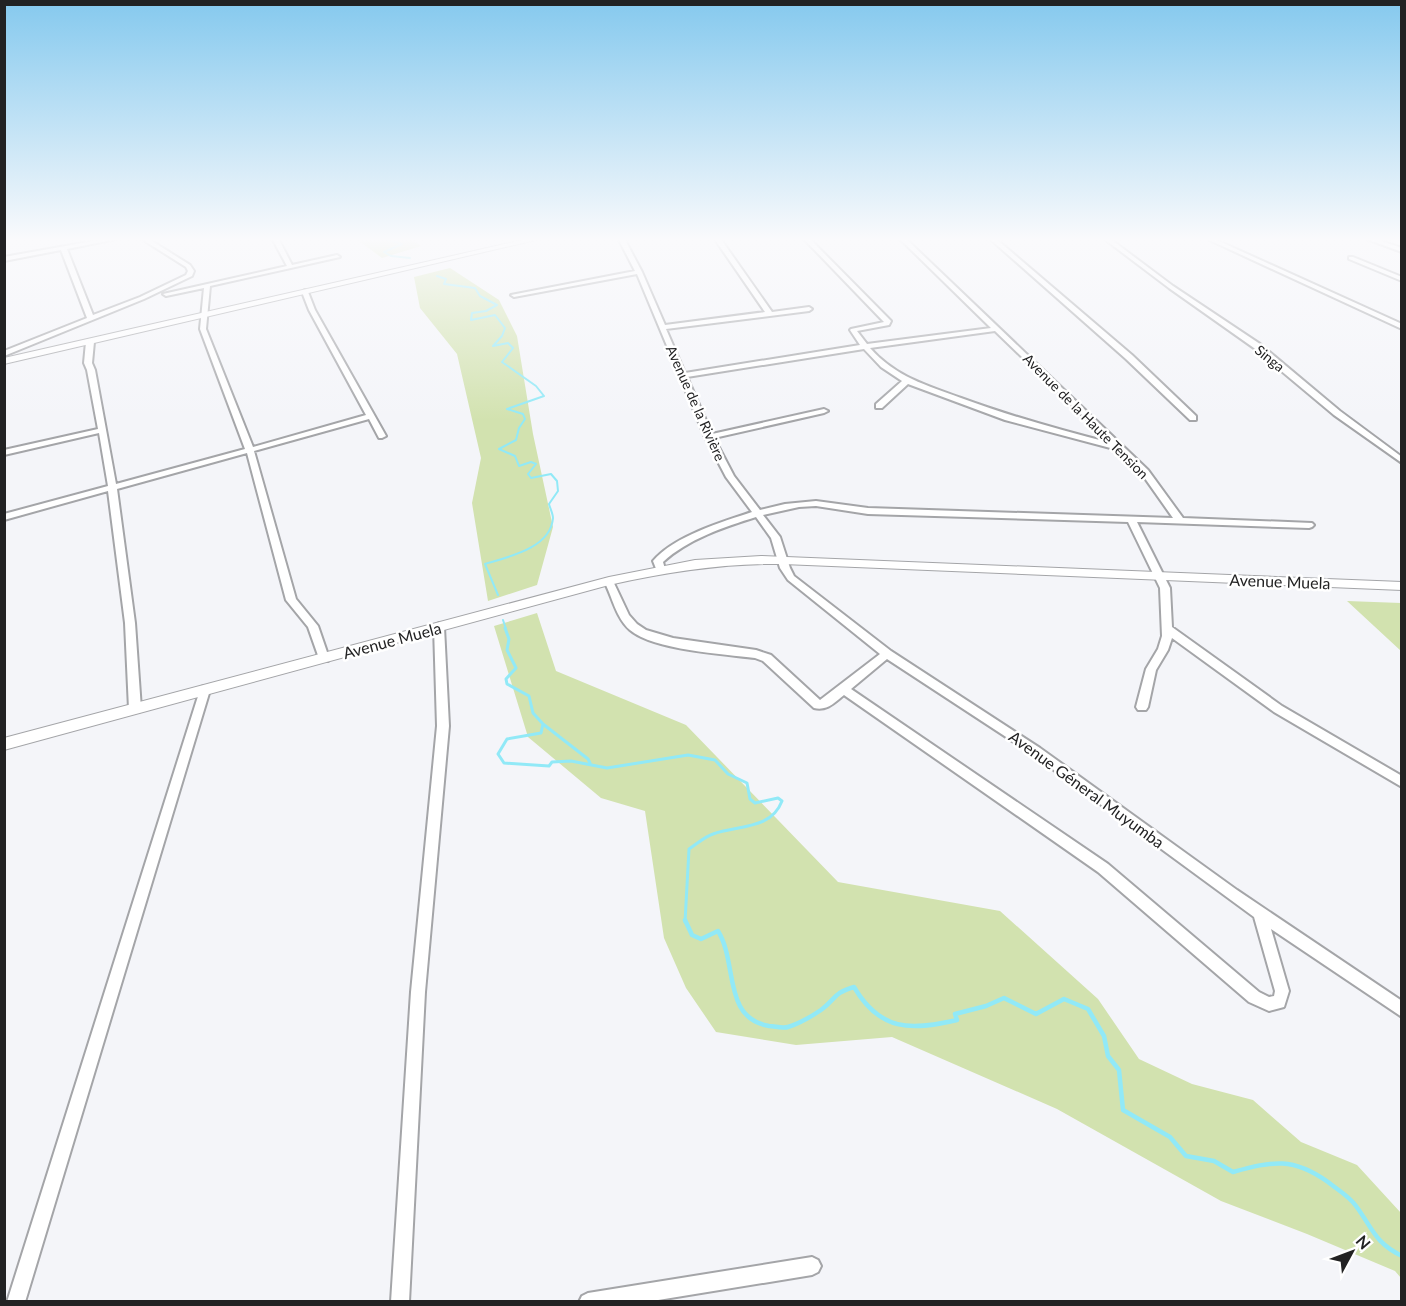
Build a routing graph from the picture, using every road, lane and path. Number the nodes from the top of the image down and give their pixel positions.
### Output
1 (83, 299) edge
2 (140, 299) edge
3 (206, 299) edge
4 (276, 299) edge
5 (308, 299) edge
6 (650, 299) edge
7 (760, 299) edge
8 (866, 299) edge
9 (966, 299) edge
10 (1062, 299) edge
11 (1189, 299) edge
12 (1340, 299) edge
13 (809, 309) dead end
14 (770, 314) junction
15 (204, 316) junction
16 (91, 319) junction
17 (662, 327) junction
18 (1401, 327) edge
19 (998, 329) junction
20 (90, 342) junction
21 (864, 346) junction
22 (4, 354) edge
23 (4, 361) edge
24 (684, 375) junction
25 (907, 381) junction
26 (879, 406) dead end
27 (824, 411) dead end
28 (372, 416) junction
29 (1193, 418) dead end
30 (102, 430) junction
31 (382, 436) dead end
32 (709, 437) junction
33 (1118, 448) junction
34 (250, 450) junction
35 (4, 453) edge
36 (1401, 461) edge
37 (112, 488) junction
38 (757, 515) junction
39 (4, 517) edge
40 (1131, 520) junction
41 (1181, 522) junction
42 (1309, 525) dead end
43 (783, 560) junction
44 (660, 568) junction
45 (1160, 576) junction
46 (609, 581) junction
47 (1401, 586) edge
48 (439, 627) junction
49 (1167, 629) junction
50 (887, 654) junction
51 (324, 658) junction
52 (843, 688) junction
53 (205, 690) junction
54 (1142, 707) dead end
55 (135, 709) junction
56 (4, 744) edge
57 (1401, 782) edge
58 (1260, 914) junction
59 (1401, 1010) edge
60 (812, 1266) dead end
61 (16, 1302) edge
62 (400, 1302) edge
63 (588, 1302) edge

1 - 16 street
2 - 16 street
3 - 15 street
4 - 15 street
5 - 28 street
6 - 17 street, Avenue de la Rivière
7 - 14 street
8 - 21 street
9 - 19 street, Avenue de la Haute Tension
10 - 29 street
11 - 36 street, Singa
12 - 18 street
13 - 14 street
14 - 17 street
15 - 20 street
15 - 34 street
16 - 22 street
17 - 24 street, Avenue de la Rivière
19 - 21 street
19 - 33 street, Avenue de la Haute Tension
20 - 23 street
20 - 30 street
21 - 24 street
21 - 25 street
24 - 32 street, Avenue de la Rivière
25 - 26 street
25 - 33 street
27 - 32 street
28 - 31 street
28 - 34 street
30 - 35 street
30 - 37 street
32 - 38 street, Avenue de la Rivière
33 - 41 street, Avenue de la Haute Tension
34 - 37 street
34 - 51 street
37 - 39 street
37 - 55 street
38 - 40 street
38 - 43 street, Avenue de la Rivière
38 - 44 street
40 - 41 street
40 - 45 street
41 - 42 street
43 - 44 street, Avenue Muela
43 - 45 street, Avenue Muela
43 - 50 street, Avenue Géneral Muyumba
44 - 46 street, Avenue Muela
45 - 47 street, Avenue Muela
45 - 49 street
46 - 48 street, Avenue Muela
46 - 52 street
48 - 51 street, Avenue Muela
48 - 62 street
49 - 54 street
49 - 57 street
50 - 52 street
50 - 58 street, Avenue Géneral Muyumba
51 - 53 street, Avenue Muela
52 - 58 street
53 - 55 street, Avenue Muela
53 - 61 street
55 - 56 street, Avenue Muela
58 - 59 street, Avenue Géneral Muyumba
60 - 63 street

